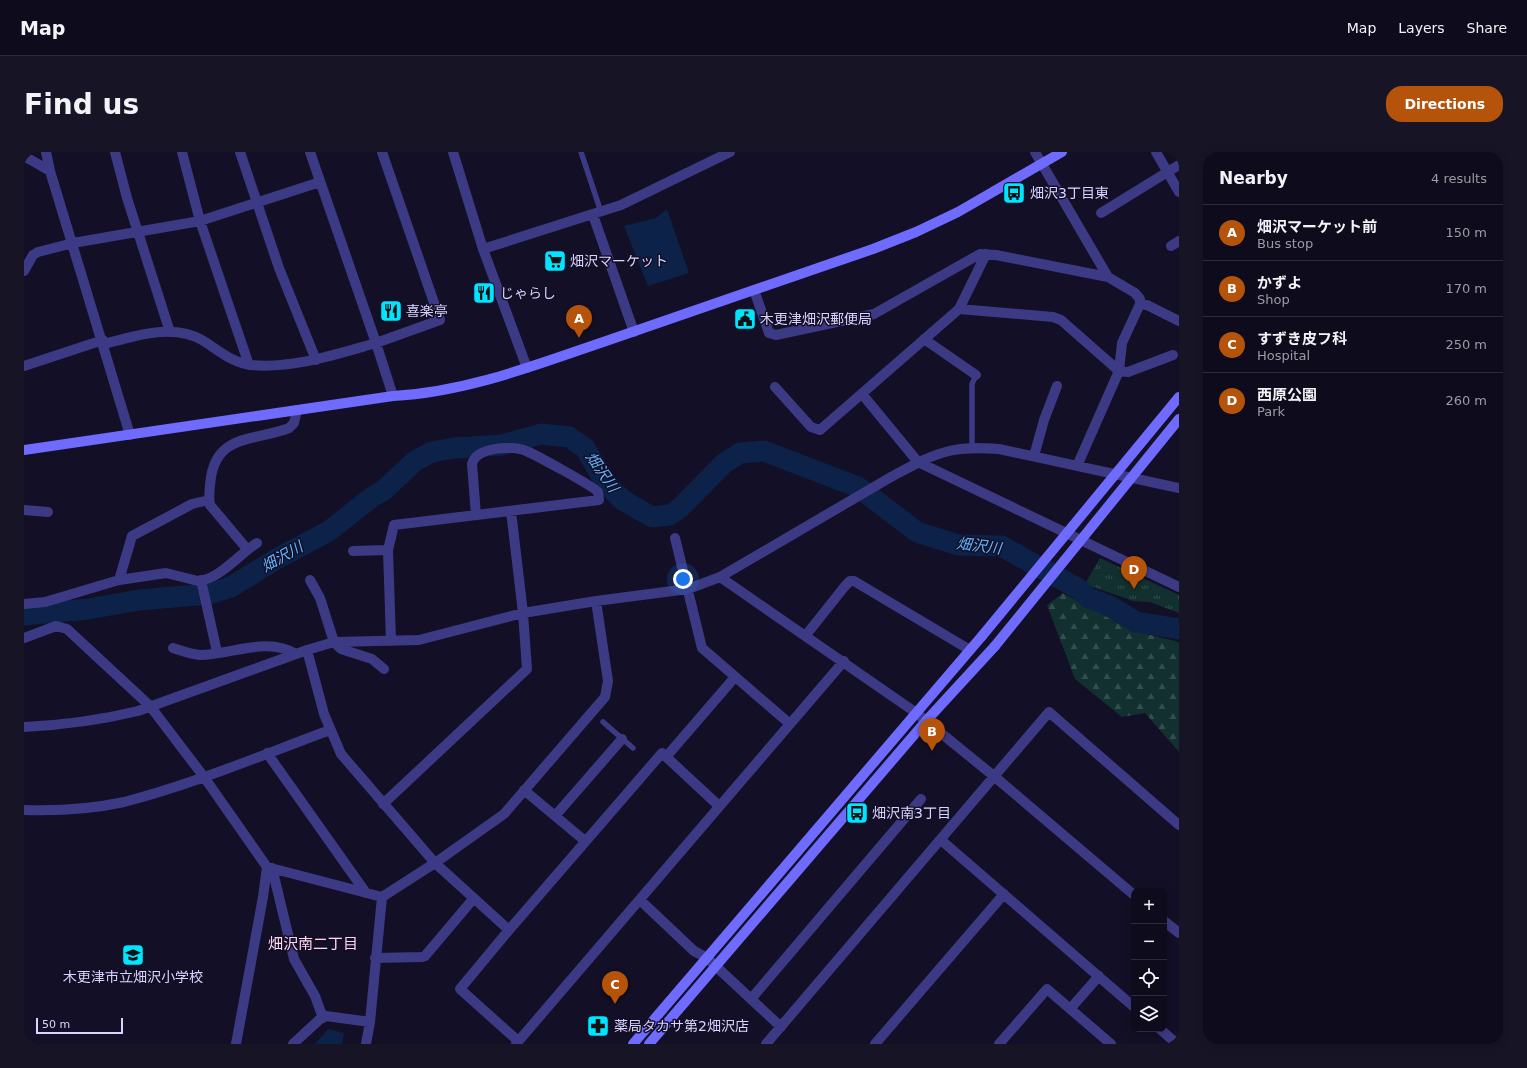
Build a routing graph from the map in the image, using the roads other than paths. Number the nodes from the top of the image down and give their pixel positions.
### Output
1 (46, 152) edge
2 (115, 152) edge
3 (182, 152) edge
4 (240, 152) edge
5 (310, 152) edge
6 (382, 152) edge
7 (453, 152) edge
8 (581, 152) edge
9 (730, 152) edge
10 (1036, 152) edge
11 (1062, 152) edge
12 (1156, 152) edge
13 (718, 154) edge
14 (24, 156) edge
15 (1042, 163) junction
16 (1179, 165) edge
17 (50, 171) junction
18 (1168, 172) junction
19 (320, 182) junction
20 (1179, 192) edge
21 (258, 202) junction
22 (597, 213) junction
23 (1101, 213) dead end
24 (200, 221) junction
25 (138, 232) junction
26 (73, 243) junction
27 (483, 249) junction
28 (986, 254) junction
29 (24, 271) edge
30 (1108, 277) junction
31 (754, 290) junction
32 (1140, 304) junction
33 (959, 310) junction
34 (1179, 321) edge
35 (170, 332) junction
36 (634, 332) junction
37 (924, 339) junction
38 (103, 342) junction
39 (376, 343) junction
40 (1173, 356) dead end
41 (316, 360) junction
42 (249, 365) junction
43 (24, 366) edge
44 (527, 368) junction
45 (1119, 371) junction
46 (976, 375) joint
47 (1057, 386) dead end
48 (776, 387) dead end
49 (862, 394) junction
50 (393, 396) junction
51 (1179, 397) edge
52 (297, 410) junction
53 (1179, 419) edge
54 (130, 435) junction
55 (972, 448) junction
56 (24, 450) edge
57 (1034, 456) junction
58 (918, 462) junction
59 (1077, 466) junction
60 (1179, 488) edge
61 (208, 500) junction
62 (24, 510) edge
63 (511, 511) junction
64 (48, 512) dead end
65 (476, 515) junction
66 (675, 538) dead end
67 (257, 543) dead end
68 (246, 549) junction
69 (388, 550) junction
70 (352, 551) dead end
71 (720, 577) junction
72 (119, 580) junction
73 (201, 580) junction
74 (310, 580) dead end
75 (1179, 586) edge
76 (688, 588) junction
77 (596, 601) junction
78 (24, 604) edge
79 (523, 613) junction
80 (806, 635) junction
81 (24, 638) edge
82 (391, 641) junction
83 (334, 642) junction
84 (173, 648) dead end
85 (307, 650) junction
86 (970, 650) junction
87 (217, 652) junction
88 (296, 654) junction
89 (844, 661) junction
90 (384, 670) dead end
91 (735, 677) junction
92 (150, 706) junction
93 (915, 712) junction
94 (926, 721) junction
95 (602, 722) dead end
96 (790, 724) junction
97 (24, 727) edge
98 (330, 730) junction
99 (622, 739) junction
100 (633, 748) dead end
101 (267, 754) junction
102 (666, 757) junction
103 (204, 777) junction
104 (995, 777) junction
105 (524, 790) junction
106 (921, 799) dead end
107 (383, 804) junction
108 (719, 806) junction
109 (24, 810) edge
110 (555, 816) junction
111 (1179, 825) edge
112 (940, 840) junction
113 (586, 841) junction
114 (435, 863) junction
115 (269, 867) junction
116 (1131, 892) edge
117 (366, 893) junction
118 (1004, 894) junction
119 (382, 897) junction
120 (474, 898) junction
121 (640, 900) junction
122 (1167, 924) edge
123 (509, 930) junction
124 (1179, 934) edge
125 (375, 958) junction
126 (707, 958) junction
127 (716, 966) junction
128 (1099, 976) junction
129 (751, 999) junction
130 (1131, 1004) edge
131 (1070, 1009) junction
132 (323, 1018) junction
133 (370, 1022) junction
134 (780, 1027) junction
135 (1163, 1032) edge
136 (1005, 1042) edge
137 (517, 1043) edge
138 (236, 1044) edge
139 (293, 1044) edge
140 (366, 1044) edge
141 (633, 1044) edge
142 (649, 1044) edge
143 (766, 1044) edge
144 (876, 1044) edge
145 (1111, 1044) edge
146 (1177, 1044) edge

1 - 17 street
2 - 25 street
3 - 24 street
4 - 21 street
5 - 19 street
6 - 39 street
7 - 27 street
8 - 22 lane
9 - 13 street
10 - 15 street
11 - 15 street
12 - 18 street
13 - 22 street
14 - 17 street
15 - 30 street
15 - 31 street
16 - 18 street
17 - 26 street
18 - 20 street
18 - 23 street
19 - 21 street
19 - 39 street
21 - 24 street
21 - 41 street
22 - 27 street
22 - 36 street
24 - 25 street
24 - 42 street
25 - 26 street
25 - 35 street
26 - 29 street
26 - 38 street
27 - 44 street
28 - 30 street
28 - 31 street
28 - 33 street
30 - 32 street
31 - 36 street
32 - 34 street
32 - 45 street
33 - 37 street
33 - 45 street
35 - 38 street
35 - 42 street
36 - 44 street
37 - 46 street
37 - 49 street
38 - 43 street
38 - 54 street
39 - 41 street
39 - 50 street
40 - 45 street
41 - 42 street
44 - 50 street
45 - 59 street
46 - 55 lane
47 - 57 street
48 - 49 street
49 - 58 street
50 - 52 street
51 - 86 street, bridge
52 - 54 street
52 - 61 street
53 - 94 street, bridge
54 - 56 street
55 - 57 street
55 - 58 street
57 - 59 street
58 - 71 street
58 - 75 street
59 - 60 street
61 - 68 street
61 - 72 street
62 - 64 street
63 - 65 street
63 - 65 street
63 - 79 street
65 - 69 street
66 - 76 street
67 - 68 street
68 - 73 street
69 - 70 street
69 - 82 street
71 - 76 street
71 - 80 street
72 - 73 street
72 - 78 street
73 - 87 street
74 - 83 street
76 - 77 street
76 - 91 street
77 - 79 street
77 - 105 street
79 - 82 street
79 - 107 street
80 - 86 street
80 - 89 street
81 - 92 street
82 - 83 street
83 - 85 street
83 - 90 street
84 - 87 street
85 - 88 street
85 - 98 street
86 - 93 street
87 - 88 street
88 - 92 street
89 - 93 street
89 - 96 street
91 - 96 street
91 - 102 street
92 - 97 street
92 - 103 street
93 - 94 street
93 - 126 street
94 - 104 street
94 - 127 street
95 - 99 lane
96 - 108 street
98 - 101 street
98 - 107 street
99 - 100 lane
99 - 110 street
101 - 103 street
101 - 117 street
102 - 108 street
102 - 113 street
103 - 109 street
103 - 115 street
104 - 111 street
104 - 112 street
104 - 116 street
105 - 110 street
105 - 114 street
106 - 129 street
107 - 114 street
108 - 121 street
110 - 113 street
112 - 118 street
112 - 134 street
113 - 123 street
114 - 119 street
114 - 120 street
115 - 117 street
115 - 132 street
115 - 138 street
117 - 119 street
118 - 128 street
118 - 144 street
119 - 125 street
120 - 123 street
120 - 125 street
121 - 126 street
121 - 137 street
122 - 124 street
123 - 137 street
125 - 133 street
126 - 127 street
126 - 141 street
127 - 129 street
127 - 142 street
128 - 130 street
128 - 131 street
129 - 134 street
131 - 136 street
131 - 145 street
132 - 133 street
132 - 139 street
133 - 140 street
134 - 143 street
135 - 146 street

